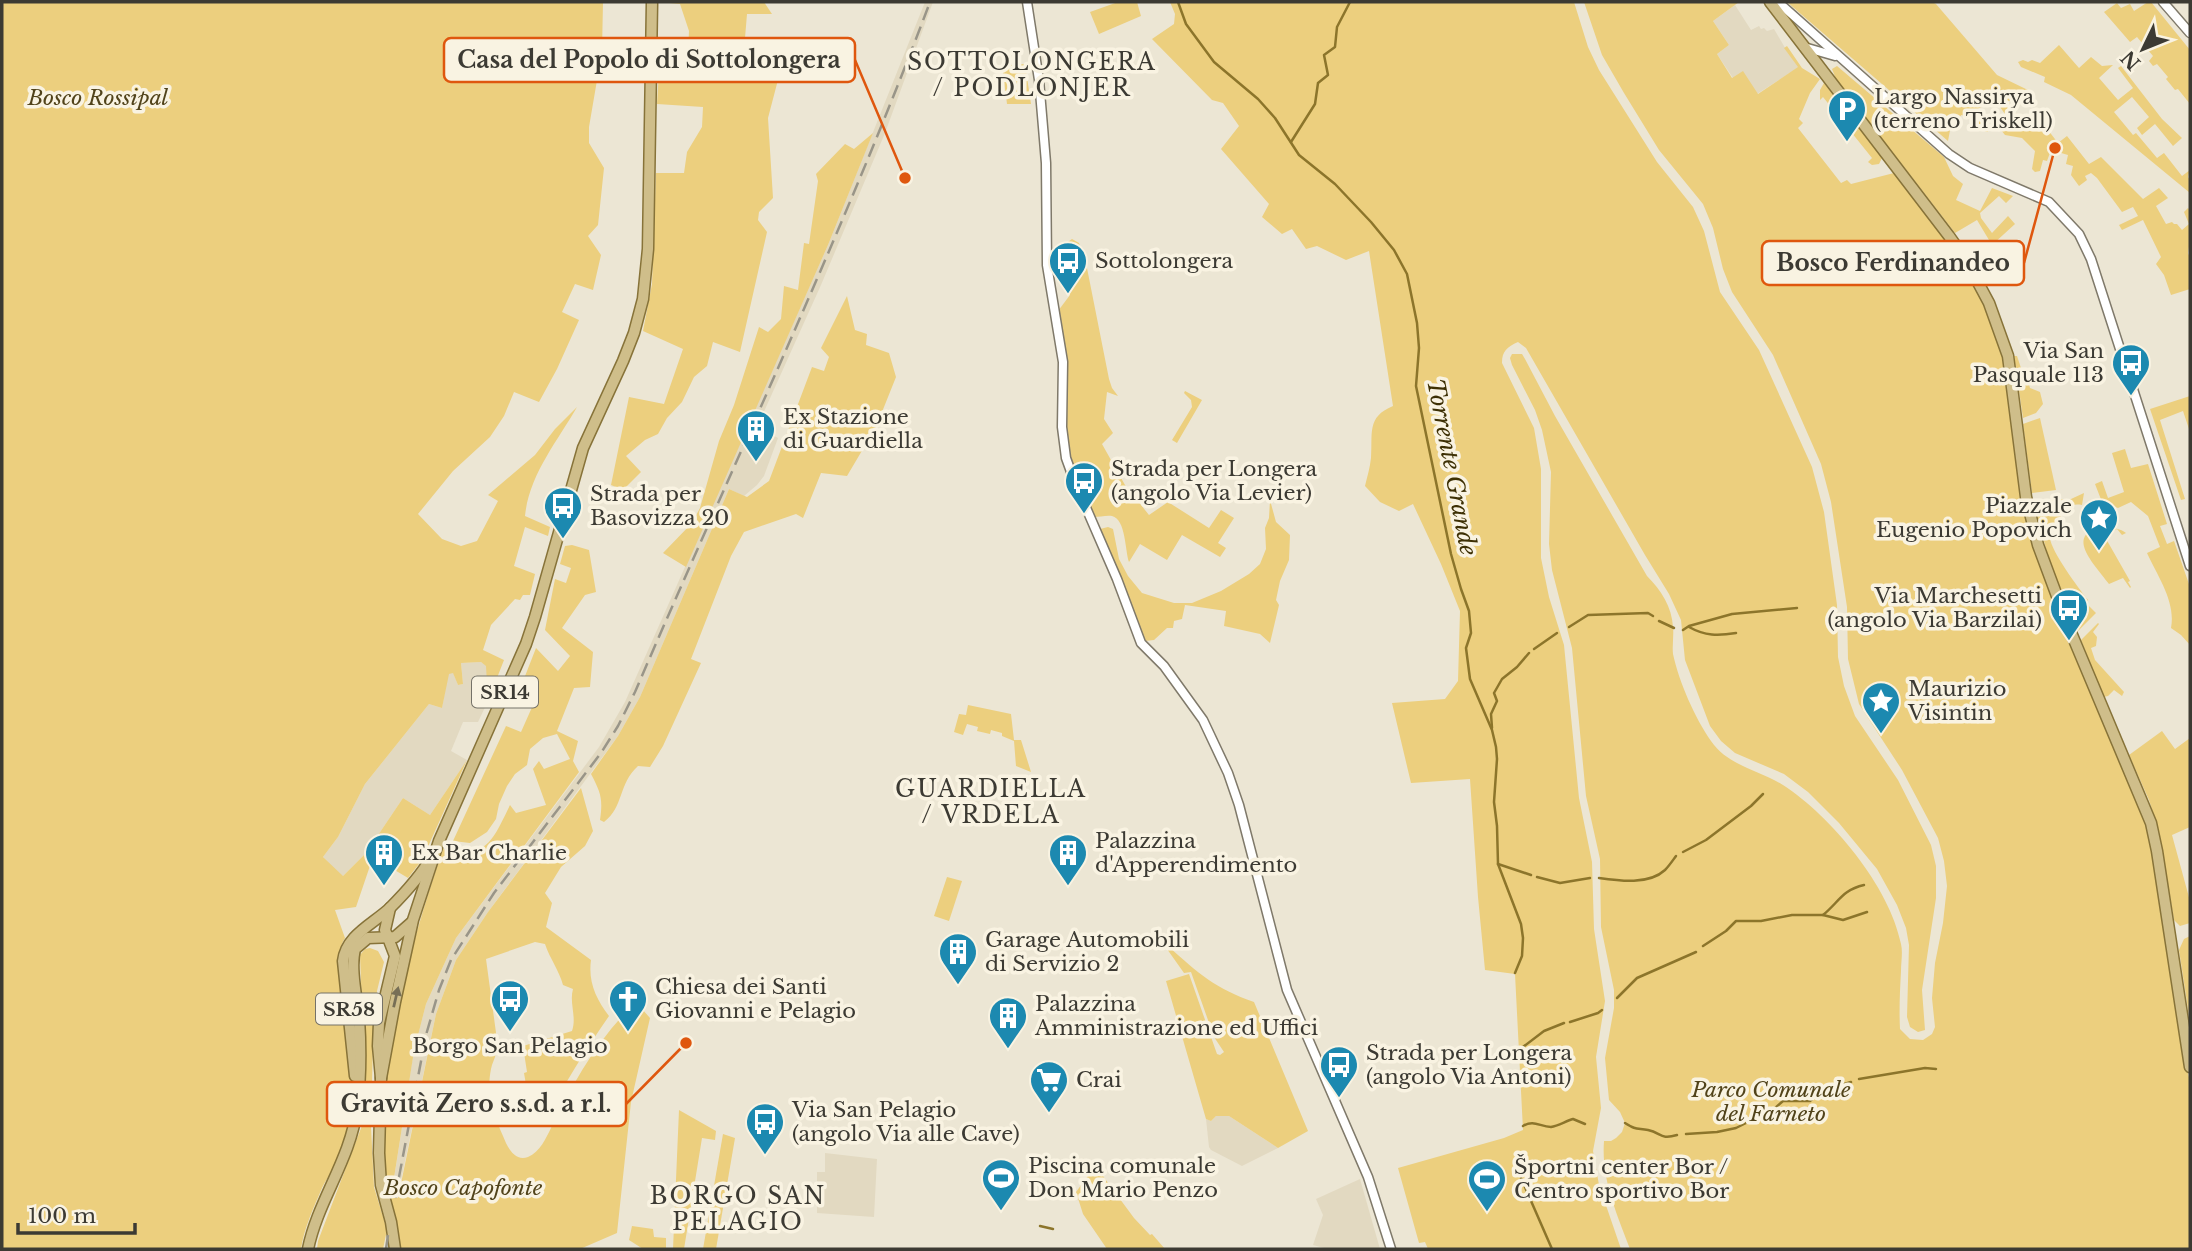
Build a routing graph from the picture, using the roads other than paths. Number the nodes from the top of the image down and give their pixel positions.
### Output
1 (652, 2) edge
2 (1027, 2) edge
3 (1770, 2) edge
4 (1778, 2) edge
5 (2163, 2) edge
6 (2190, 33) edge
7 (1803, 47) junction
8 (1841, 58) junction
9 (1825, 75) junction
10 (2190, 566) edge
11 (437, 849) junction
12 (390, 908) junction
13 (414, 920) junction
14 (361, 937) junction
15 (388, 938) junction
16 (404, 964) junction
17 (387, 987) junction
18 (2190, 1067) edge
19 (381, 1078) junction
20 (308, 1249) edge
21 (395, 1249) edge
22 (1391, 1249) edge

1 - 11 main road, SR14
2 - 22 street
3 - 7 main road
4 - 8 street
5 - 6 street
7 - 8 street
7 - 9 main road
8 - 9 street
8 - 10 street
9 - 18 main road
11 - 12 main road, SR14
11 - 13 main road, SR14
12 - 14 main road
12 - 15 main road
13 - 15 main road
13 - 16 main road
14 - 15 main road
14 - 17 main road
14 - 20 main road, SR58
15 - 16 main road
15 - 17 main road
19 -> 16 main road
17 - 19 main road
19 - 21 main road

